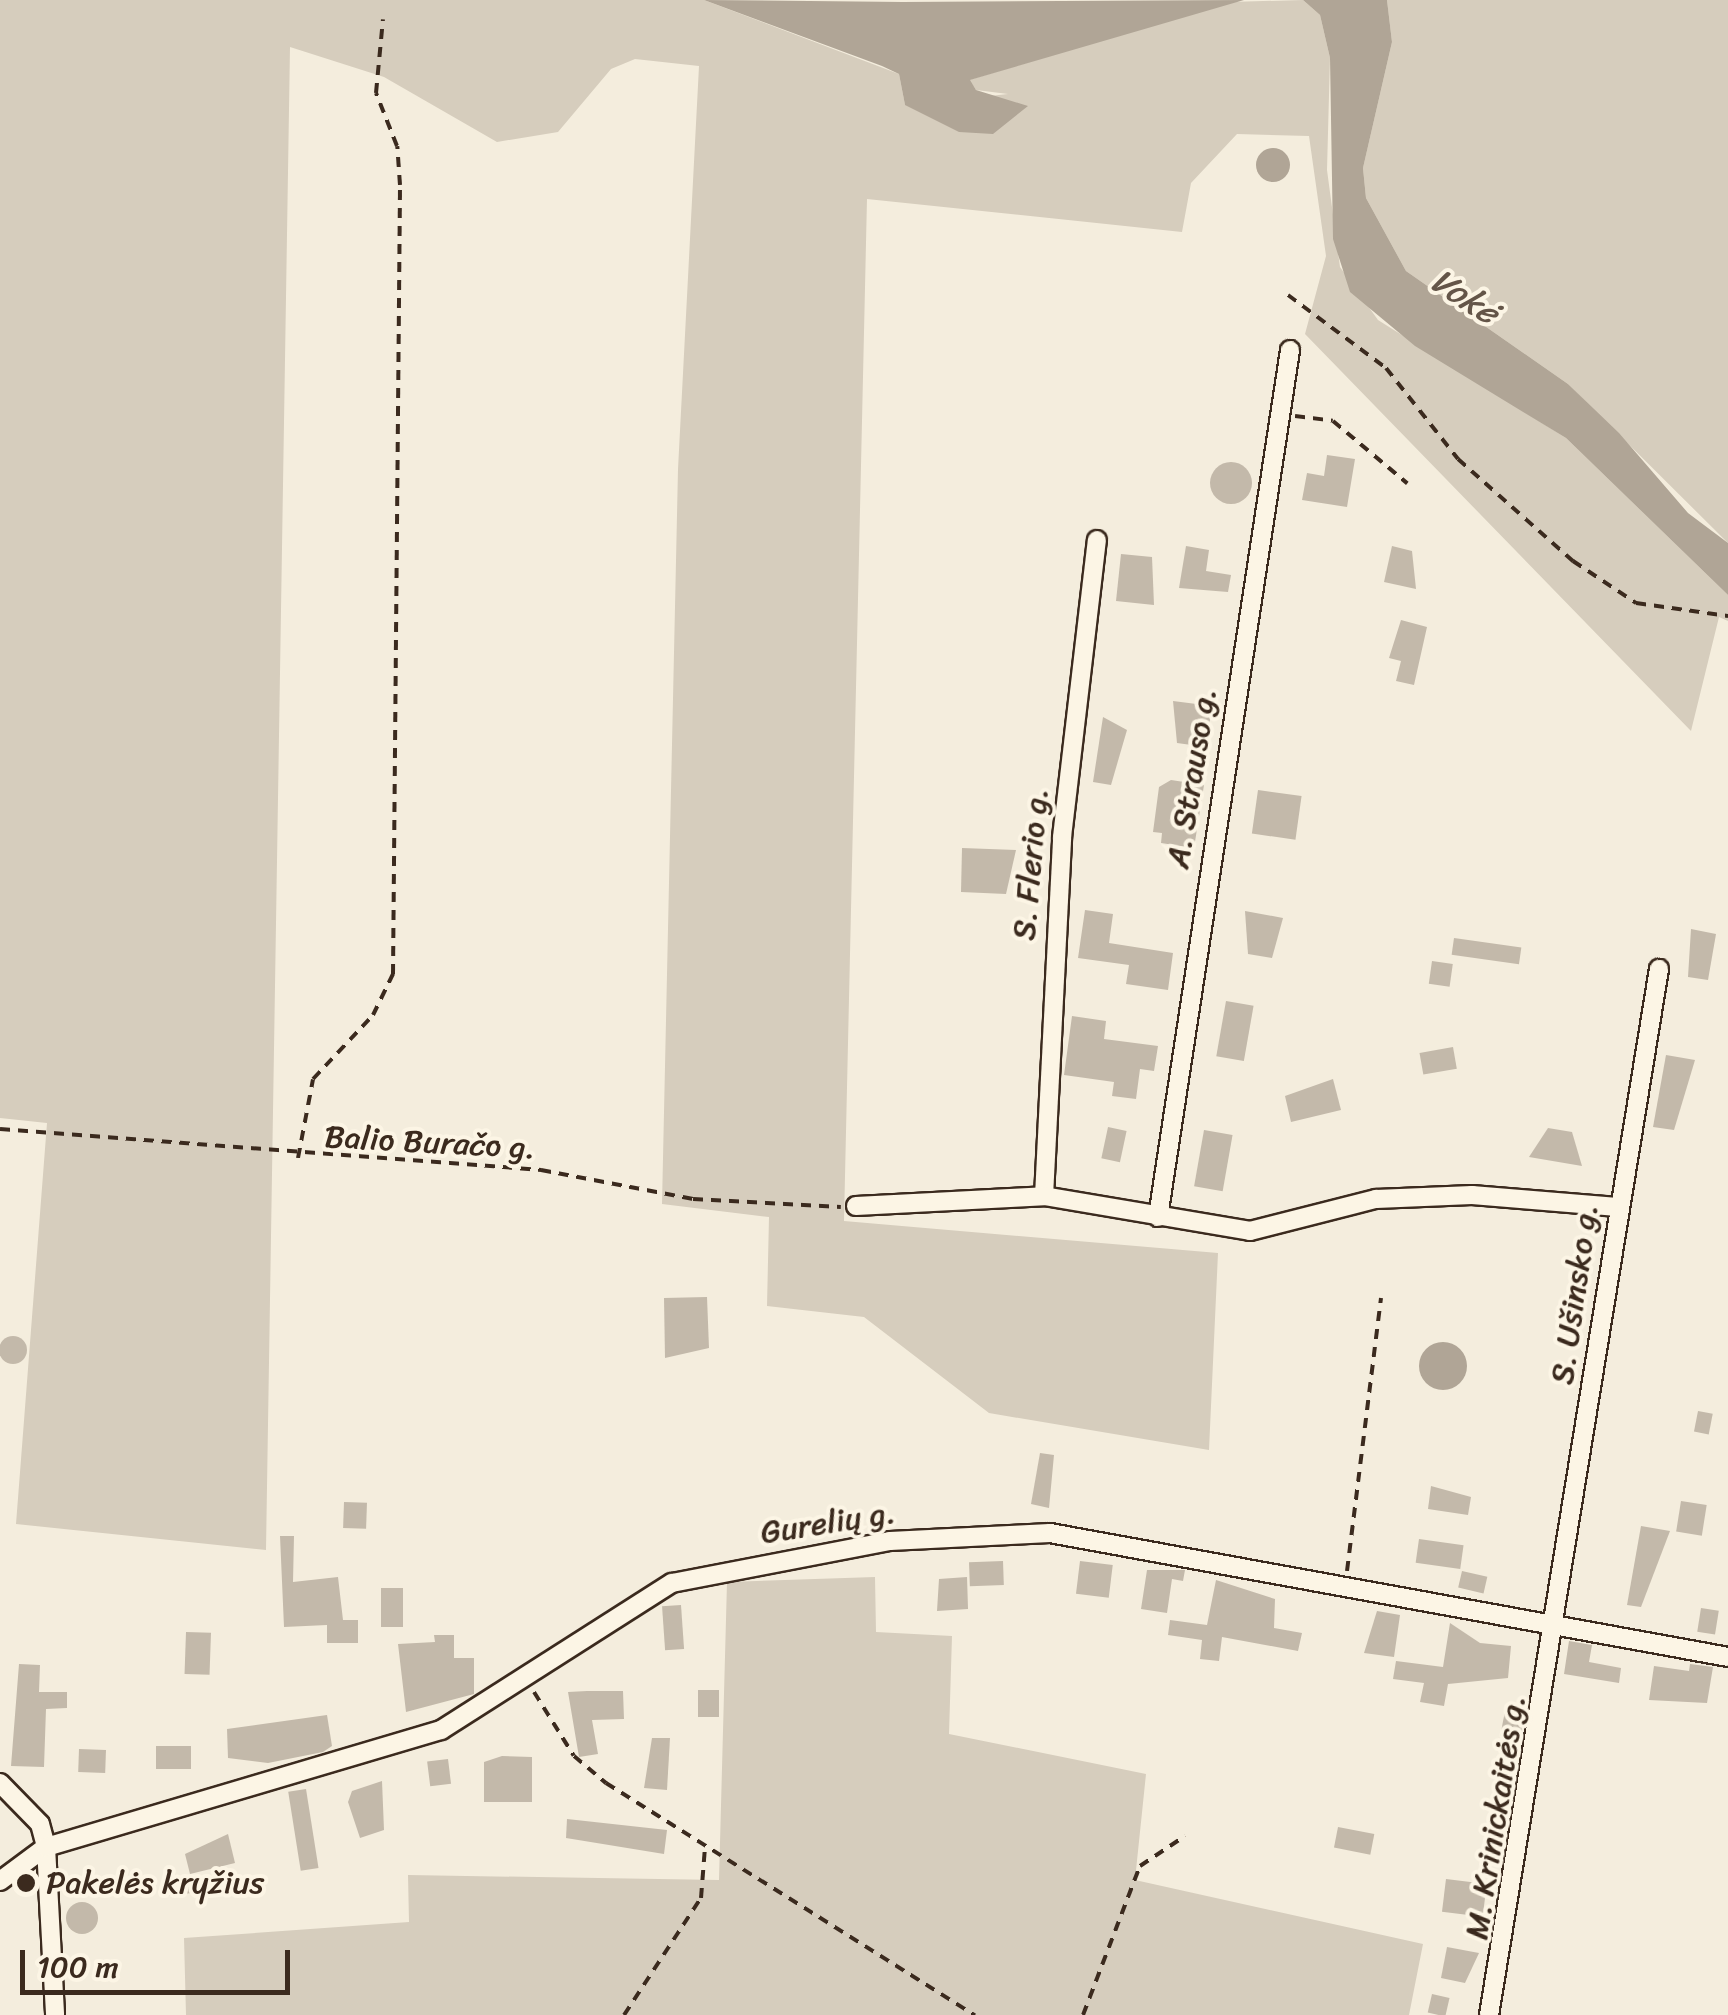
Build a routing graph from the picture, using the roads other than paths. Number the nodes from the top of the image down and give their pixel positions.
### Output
1 (1290, 350) dead end
2 (1096, 540) dead end
3 (1658, 969) dead end
4 (1044, 1196) junction
5 (856, 1206) road end
6 (1618, 1207) junction
7 (1158, 1216) junction
8 (1557, 1628) junction
9 (1728, 1657) edge
10 (0, 1783) edge
11 (46, 1847) junction
12 (0, 1881) edge
13 (55, 2015) edge
14 (1489, 2015) edge

1 - 7 street, A. Strauso g.
2 - 4 street, S. Flerio g.
3 - 6 street, S. Ušinsko g.
4 - 5 street
4 - 7 street
6 - 7 street
6 - 8 street, S. Ušinsko g.
8 - 9 street, Gurelių g.
8 - 11 street, Gurelių g.
8 - 14 street, M. Krinickaitės g.
10 - 11 street
11 - 12 street, Gurelių g.
11 - 13 street

